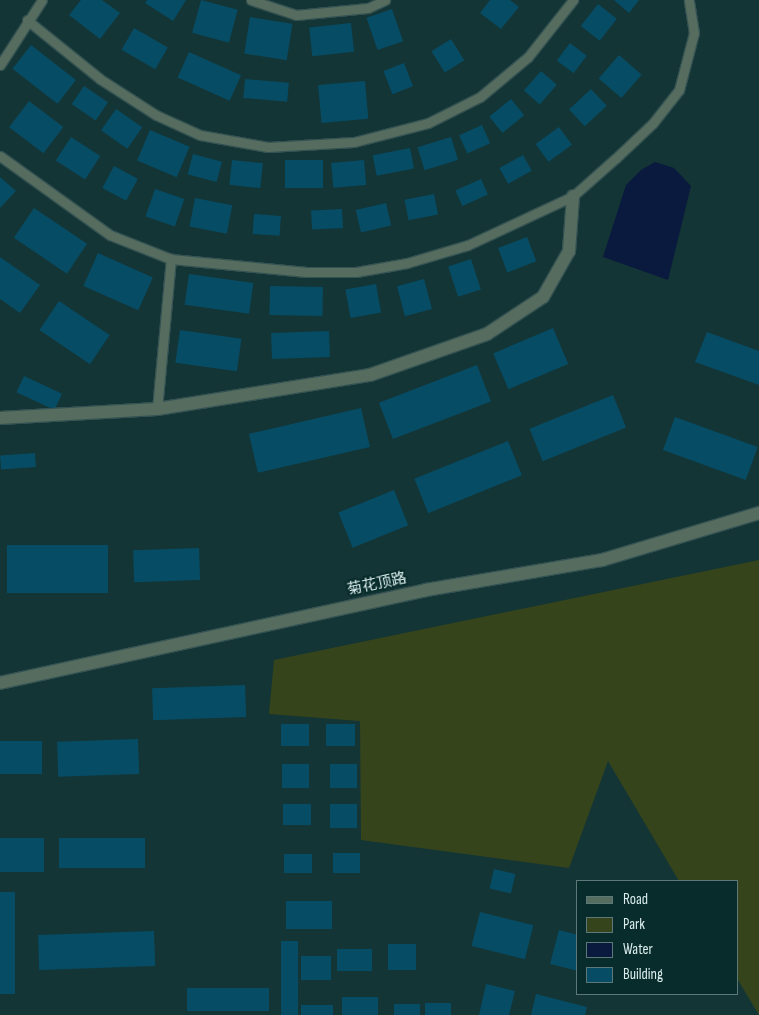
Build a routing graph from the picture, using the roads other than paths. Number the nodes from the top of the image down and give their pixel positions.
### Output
1 (42, 0) edge
2 (251, 0) edge
3 (385, 0) edge
4 (573, 0) edge
5 (689, 0) edge
6 (27, 20) junction
7 (0, 65) edge
8 (0, 156) edge
9 (573, 196) junction
10 (171, 259) junction
11 (157, 409) junction
12 (0, 418) edge
13 (759, 513) edge
14 (0, 683) edge

1 - 6 lane
2 - 3 lane
4 - 6 lane
5 - 9 lane
6 - 7 lane
8 - 10 lane
9 - 10 lane
9 - 11 street
10 - 11 lane
11 - 12 street
13 - 14 street, 菊花顶路

